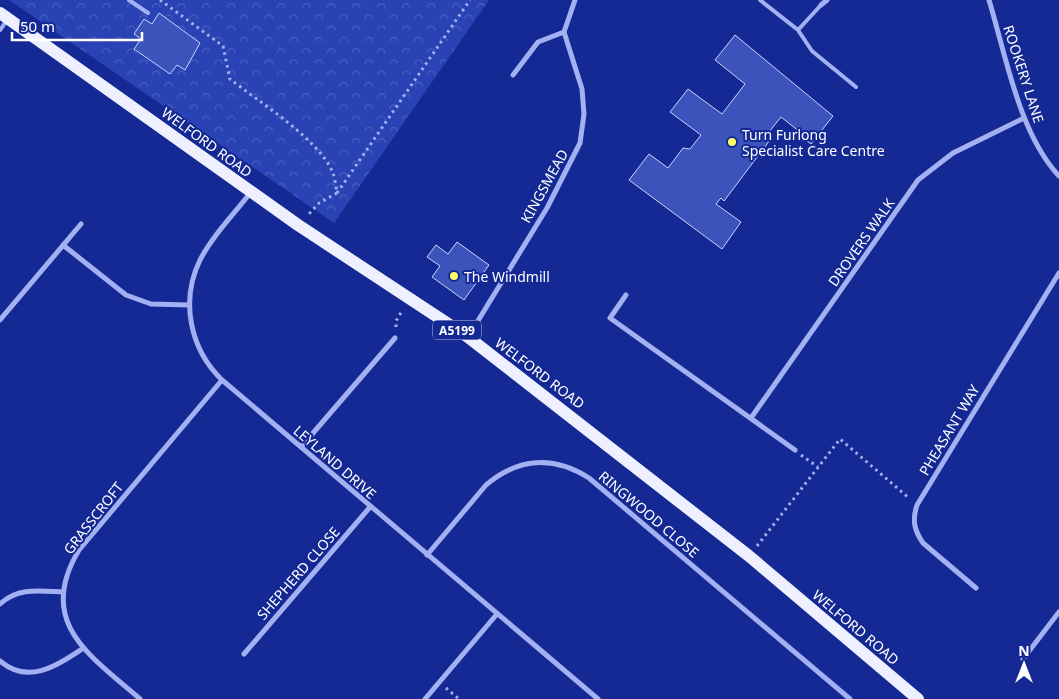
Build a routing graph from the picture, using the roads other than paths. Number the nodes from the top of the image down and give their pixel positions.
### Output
1 (129, 0) edge
2 (576, 0) edge
3 (760, 0) edge
4 (827, 0) edge
5 (989, 0) edge
6 (821, 5) joint
7 (148, 13) dead end
8 (4, 15) edge
9 (0, 30) edge
10 (798, 30) junction
11 (564, 32) junction
12 (513, 75) dead end
13 (856, 87) dead end
14 (1024, 118) junction
15 (1059, 176) edge
16 (251, 192) junction
17 (81, 224) dead end
18 (63, 245) junction
19 (1059, 273) edge
20 (626, 295) dead end
21 (189, 305) junction
22 (0, 320) edge
23 (468, 337) junction
24 (395, 338) road end
25 (222, 380) junction
26 (751, 418) junction
27 (301, 447) junction
28 (795, 450) road end
29 (370, 507) junction
30 (427, 555) junction
31 (976, 588) dead end
32 (64, 592) junction
33 (0, 604) edge
34 (1059, 612) edge
35 (497, 614) junction
36 (82, 649) junction
37 (244, 654) dead end
38 (1023, 659) dead end
39 (0, 660) edge
40 (140, 699) edge
41 (425, 699) edge
42 (598, 699) edge
43 (850, 699) edge
44 (918, 699) edge

1 - 7 lane
2 - 11 street
3 - 10 lane
4 - 6 street
5 - 14 street, ROOKERY LANE
6 - 10 lane
8 - 9 lane
8 - 16 main road, WELFORD ROAD / A5199
10 - 13 lane
11 - 12 street
11 - 23 street, KINGSMEAD
14 - 15 street, ROOKERY LANE
14 - 26 street, DROVERS WALK
16 - 21 street, LEYLAND DRIVE
16 - 23 main road, WELFORD ROAD / A5199
17 - 18 street
18 - 21 street
18 - 22 street
19 - 31 street, PHEASANT WAY
20 - 26 street
21 - 25 street, LEYLAND DRIVE
23 - 44 main road, WELFORD ROAD / A5199
24 - 27 street
25 - 27 street, LEYLAND DRIVE
25 - 32 street, GRASSCROFT
26 - 28 street
27 - 29 street, LEYLAND DRIVE
29 - 30 street, LEYLAND DRIVE
29 - 37 street, SHEPHERD CLOSE
30 - 35 street, LEYLAND DRIVE
30 - 43 street, RINGWOOD CLOSE
32 - 33 street
32 - 36 street, GRASSCROFT
34 - 38 street
35 - 41 street
35 - 42 street, LEYLAND DRIVE
36 - 39 street
36 - 40 street, GRASSCROFT

